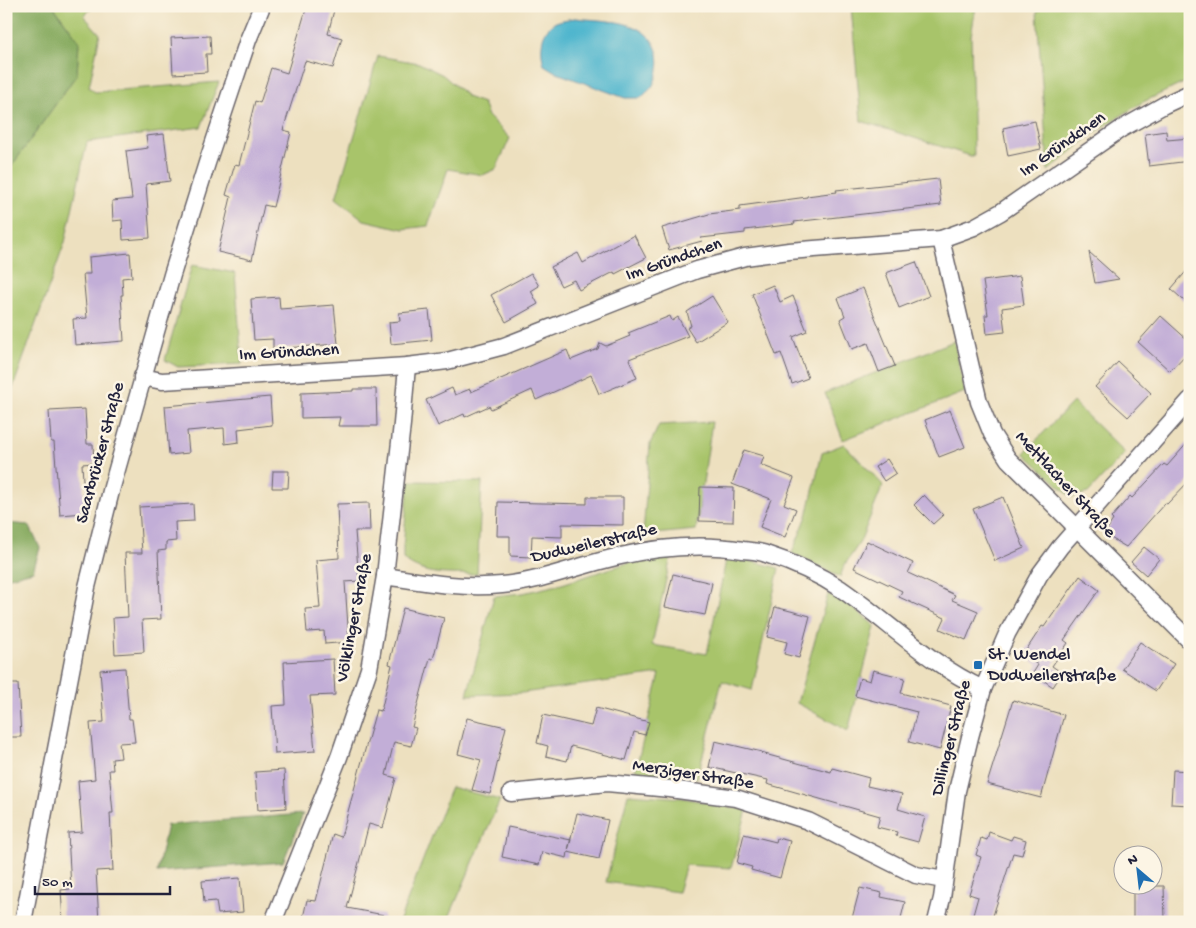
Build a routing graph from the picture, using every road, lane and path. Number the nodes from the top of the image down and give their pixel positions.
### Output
1 (262, 6) edge
2 (1190, 93) edge
3 (941, 239) junction
4 (406, 366) junction
5 (142, 377) junction
6 (1190, 400) edge
7 (1077, 528) junction
8 (386, 576) junction
9 (1190, 641) edge
10 (983, 689) junction
11 (510, 793) dead end
12 (944, 880) junction
13 (23, 922) edge
14 (273, 922) edge
15 (936, 922) edge

1 - 5 street, Saarbrücker Straße
2 - 3 street, Im Gründchen
3 - 4 street, Im Gründchen
3 - 7 street, Mettlacher Straße
4 - 5 street, Im Gründchen
4 - 8 street, Völklinger Straße
5 - 13 street, Saarbrücker Straße
6 - 7 street, Dillinger Straße
7 - 9 street, Mettlacher Straße
7 - 10 street, Dillinger Straße
8 - 10 street, Dudweilerstraße
8 - 14 street, Völklinger Straße
10 - 12 street, Dillinger Straße
11 - 12 street, Merziger Straße
12 - 15 street, Dillinger Straße

